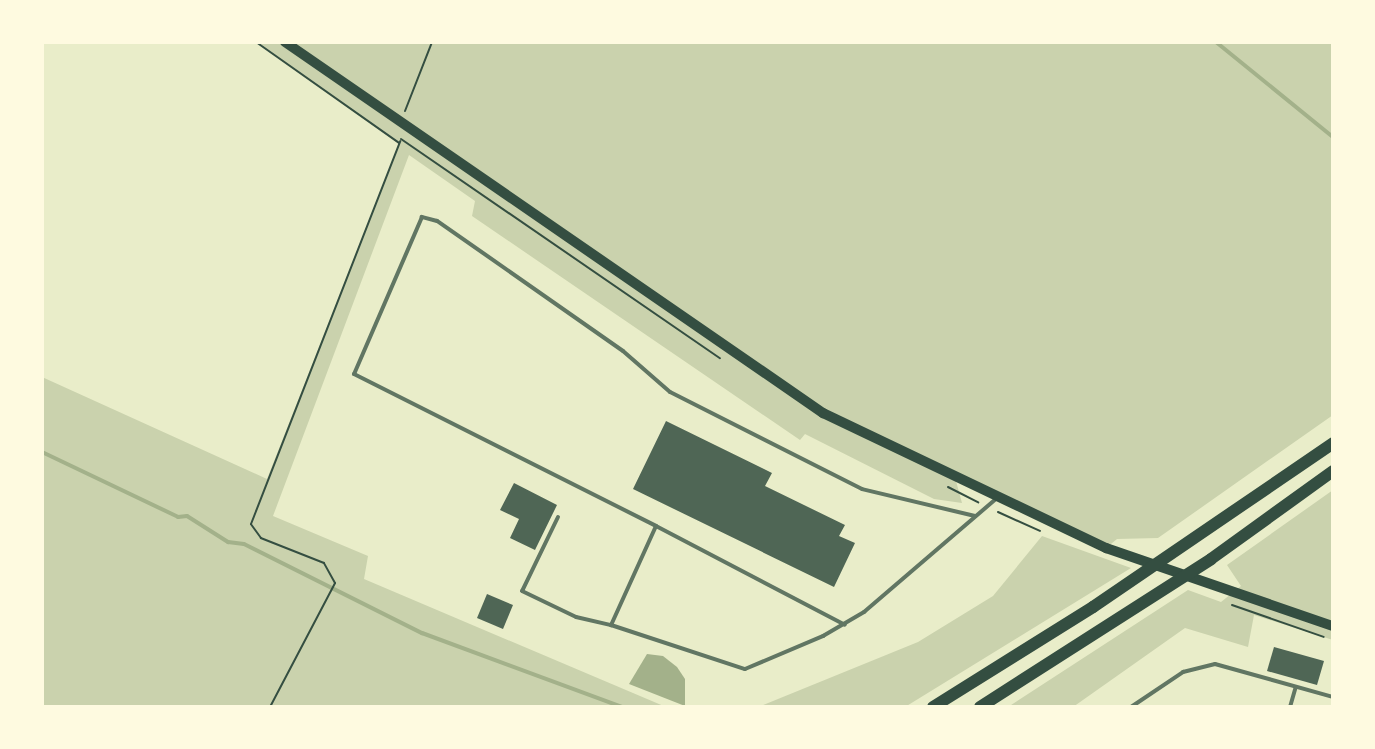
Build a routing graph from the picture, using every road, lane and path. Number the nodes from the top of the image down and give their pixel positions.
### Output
1 (256, 42) edge
2 (285, 42) edge
3 (432, 42) edge
4 (402, 127) junction
5 (1333, 443) edge
6 (1333, 471) edge
7 (996, 499) junction
8 (975, 516) junction
9 (558, 517) dead end
10 (656, 526) junction
11 (1228, 597) junction
12 (611, 625) junction
13 (845, 625) junction
14 (1333, 626) edge
15 (1333, 640) edge
16 (1295, 689) junction
17 (1333, 697) edge
18 (270, 707) edge
19 (933, 707) edge
20 (980, 707) edge
21 (1131, 707) edge
22 (1290, 707) edge

1 - 18 path
2 - 4 main road
3 - 4 path
4 - 7 main road
5 - 19 highway
6 - 20 highway
7 - 8 lane
7 - 11 main road
8 - 10 lane
8 - 13 lane
9 - 12 lane
10 - 12 lane
10 - 13 lane
11 - 14 main road
11 - 15 path
12 - 13 lane
16 - 17 lane
16 - 21 lane
16 - 22 lane

